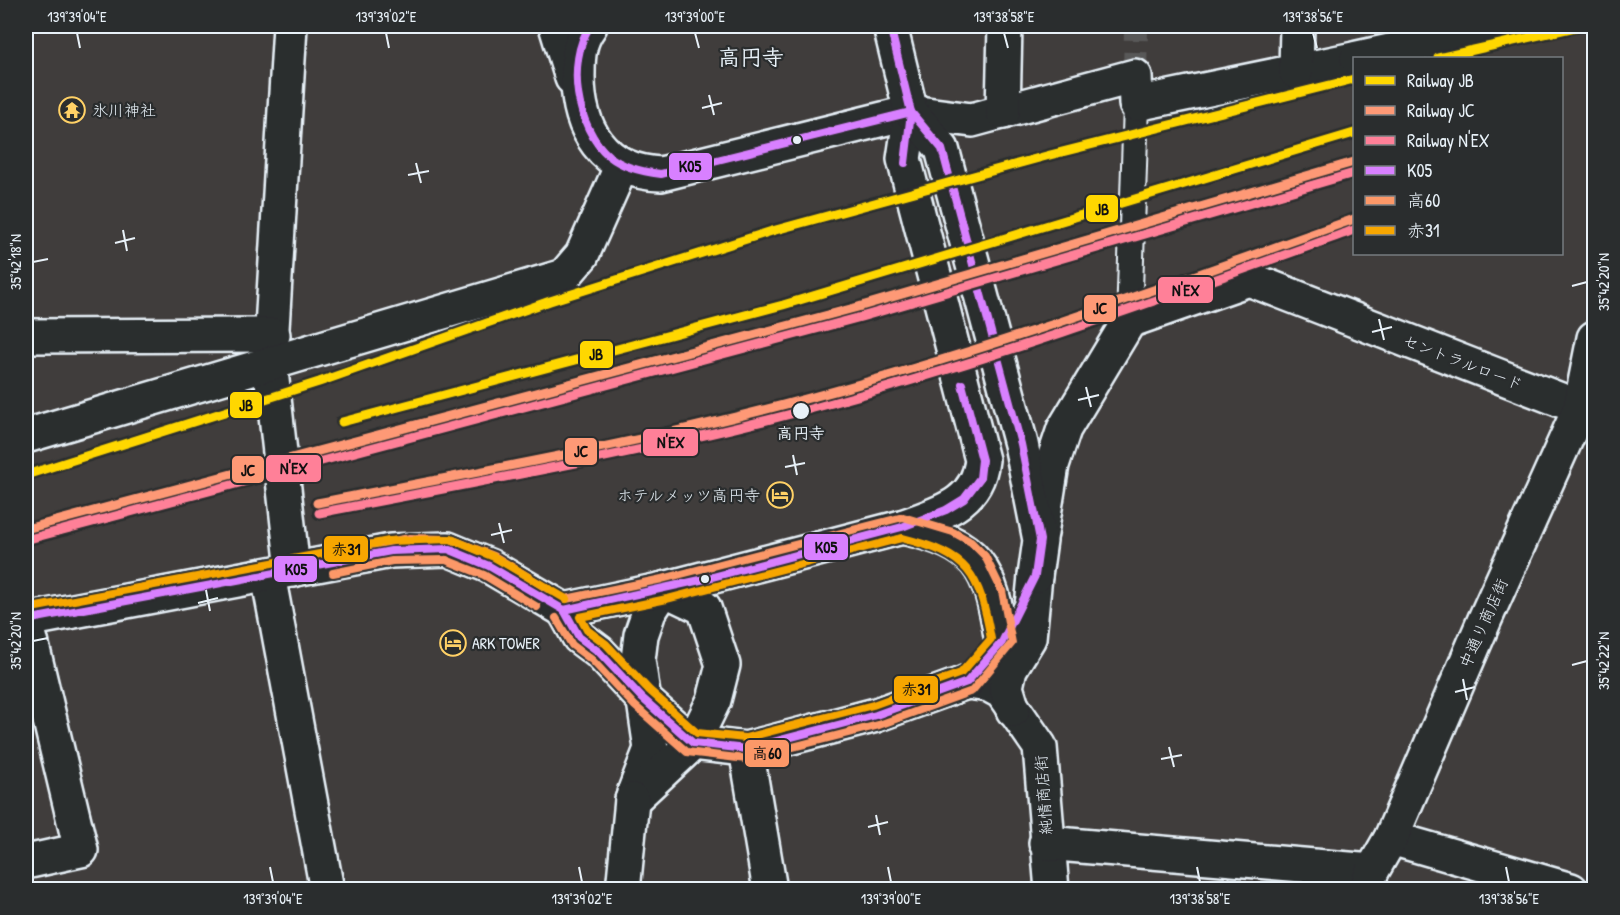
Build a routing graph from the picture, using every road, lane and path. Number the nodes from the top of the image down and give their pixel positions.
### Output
1 (290, 26) edge
2 (556, 26) edge
3 (590, 26) edge
4 (890, 26) edge
5 (1005, 26) edge
6 (1297, 26) edge
7 (1504, 26) edge
8 (1365, 57) edge
9 (1353, 60) edge
10 (1296, 72) junction
11 (577, 94) junction
12 (1136, 104) junction
13 (911, 112) junction
14 (1003, 112) junction
15 (622, 165) junction
16 (1130, 321) junction
17 (26, 336) edge
18 (1594, 338) edge
19 (272, 348) junction
20 (1587, 411) edge
21 (26, 436) edge
22 (902, 526) junction
23 (1040, 540) junction
24 (280, 572) junction
25 (1035, 576) junction
26 (664, 589) junction
27 (564, 610) junction
28 (26, 620) edge
29 (1002, 642) junction
30 (967, 682) junction
31 (642, 699) junction
32 (1013, 710) junction
33 (693, 742) junction
34 (746, 749) junction
35 (632, 800) junction
36 (1391, 838) junction
37 (1046, 843) junction
38 (26, 862) edge
39 (1369, 880) edge
40 (327, 890) edge
41 (623, 890) edge
42 (770, 890) edge
43 (1052, 890) edge
44 (1571, 890) edge

1 - 19 street
2 - 11 street
3 - 11 street
4 - 13 street
5 - 14 street
6 - 10 street
7 - 8 street
9 - 10 street
10 - 12 street
11 - 15 street
12 - 14 street
12 - 16 street
13 - 14 street
13 - 15 street
13 - 22 street
13 - 23 street
15 - 19 street
16 - 20 street, セントラルロード
16 - 23 street
17 - 19 street
18 - 20 street, 中通り商店街
19 - 21 street
19 - 24 street
20 - 36 street, 中通り商店街
22 - 26 street
22 - 29 street
23 - 25 street
24 - 27 street
24 - 28 street
24 - 40 street
25 - 29 street
25 - 32 street
26 - 27 street
26 - 31 street
26 - 33 street
27 - 31 street
28 - 38 street
29 - 30 street
30 - 32 street, 純情商店街
30 - 34 street
31 - 33 street
31 - 35 street
32 - 37 street, 純情商店街
33 - 34 street
33 - 35 street
34 - 42 street
35 - 41 street
36 - 39 street, 中通り商店街
36 - 44 street
37 - 39 street
37 - 43 street, 純情商店街

